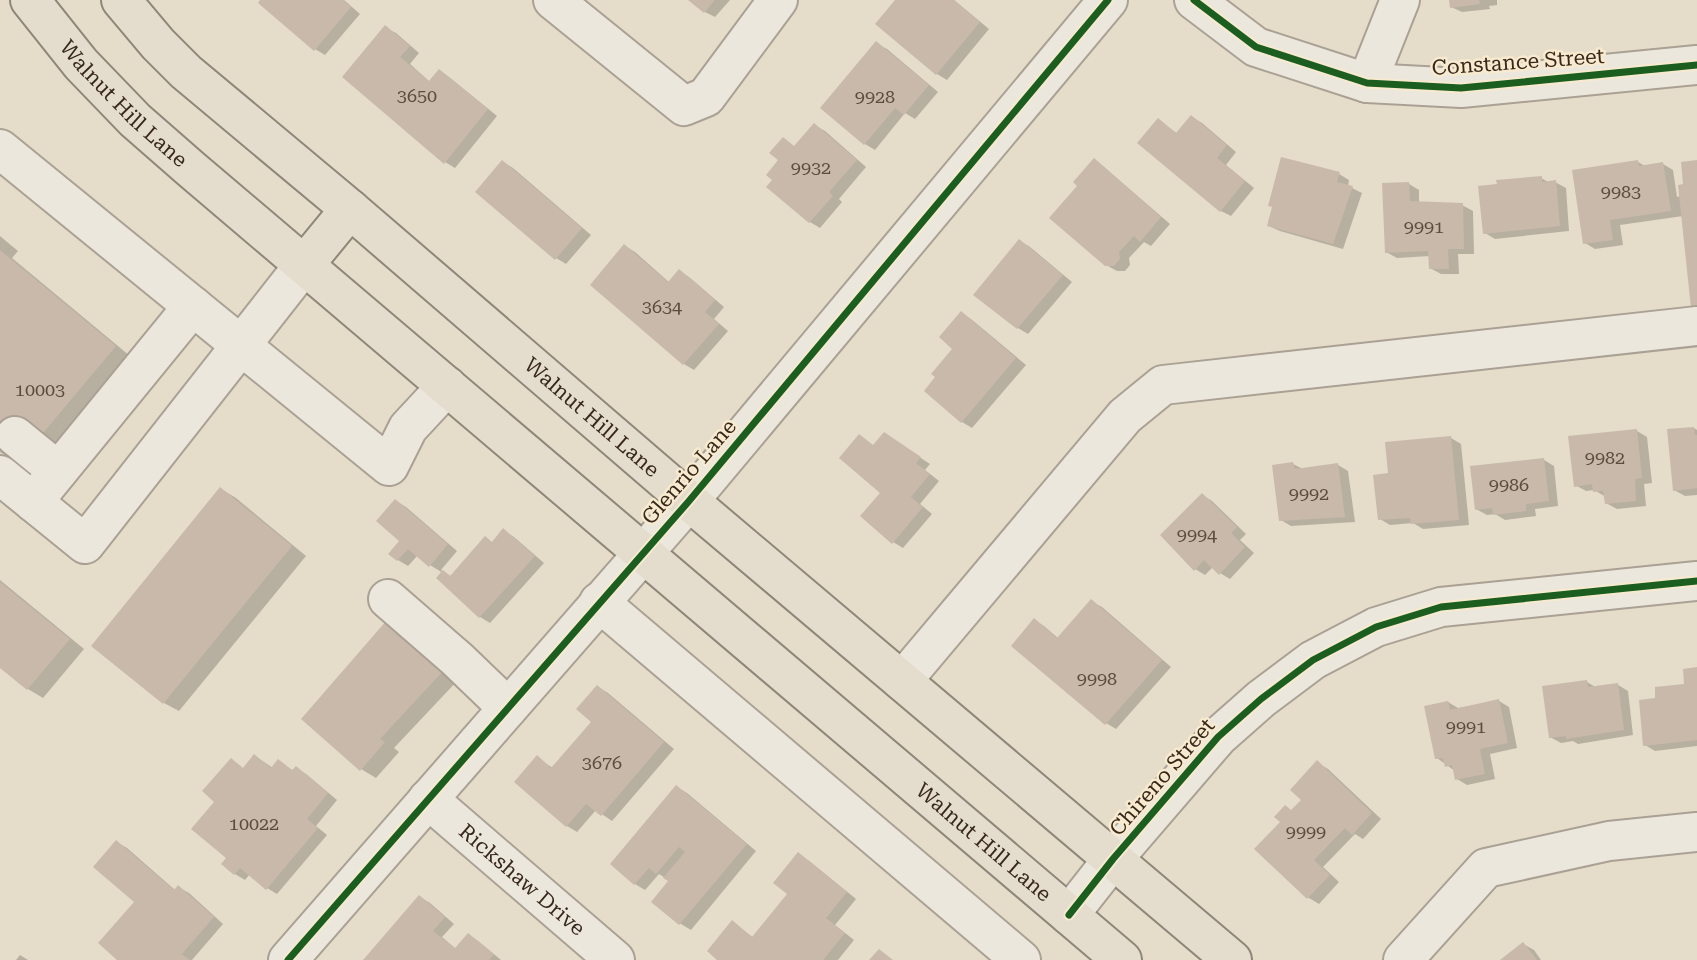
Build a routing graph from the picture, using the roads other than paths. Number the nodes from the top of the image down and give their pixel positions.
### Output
1 (30, 0) edge
2 (121, 0) edge
3 (553, 0) edge
4 (778, 0) edge
5 (1108, 0) edge
6 (1194, 0) edge
7 (1400, 0) edge
8 (1697, 65) edge
9 (1367, 83) junction
10 (0, 149) edge
11 (350, 209) junction
12 (304, 265) junction
13 (192, 306) junction
14 (1697, 326) edge
15 (242, 346) junction
16 (447, 386) junction
17 (15, 436) dead end
18 (58, 471) junction
19 (0, 475) edge
20 (689, 501) junction
21 (33, 502) junction
22 (643, 552) junction
23 (1697, 581) edge
24 (388, 599) dead end
25 (599, 602) junction
26 (902, 681) junction
27 (508, 708) junction
28 (428, 799) junction
29 (1697, 832) edge
30 (1113, 859) junction
31 (1069, 915) junction
32 (288, 960) edge
33 (615, 960) edge
34 (1021, 960) edge
35 (1122, 960) edge
36 (1232, 960) edge
37 (1403, 960) edge

1 - 12 main road, Walnut Hill Lane
2 - 11 main road, Walnut Hill Lane
3 - 4 street
5 - 20 street, Glenrio Lane
6 - 9 street, Constance Street
7 - 9 street
8 - 9 street, Constance Street
10 - 13 street
11 - 12 main road
11 - 20 main road, Walnut Hill Lane
12 - 15 street
12 - 16 main road, Walnut Hill Lane
13 - 15 street
13 - 18 street
14 - 26 street
15 - 16 street
15 - 21 street
16 - 22 main road, Walnut Hill Lane
17 - 18 street
18 - 21 street
19 - 21 street
20 - 22 street, Glenrio Lane
20 - 26 main road, Walnut Hill Lane
22 - 25 street, Glenrio Lane
22 - 31 main road, Walnut Hill Lane
23 - 30 street, Chireno Street
24 - 27 street
25 - 27 street, Glenrio Lane
25 - 34 street
26 - 30 main road, Walnut Hill Lane
27 - 28 street, Glenrio Lane
28 - 32 street, Glenrio Lane
28 - 33 street, Rickshaw Drive
29 - 37 street
30 - 31 street, Chireno Street
30 - 36 main road, Walnut Hill Lane
31 - 35 main road, Walnut Hill Lane

